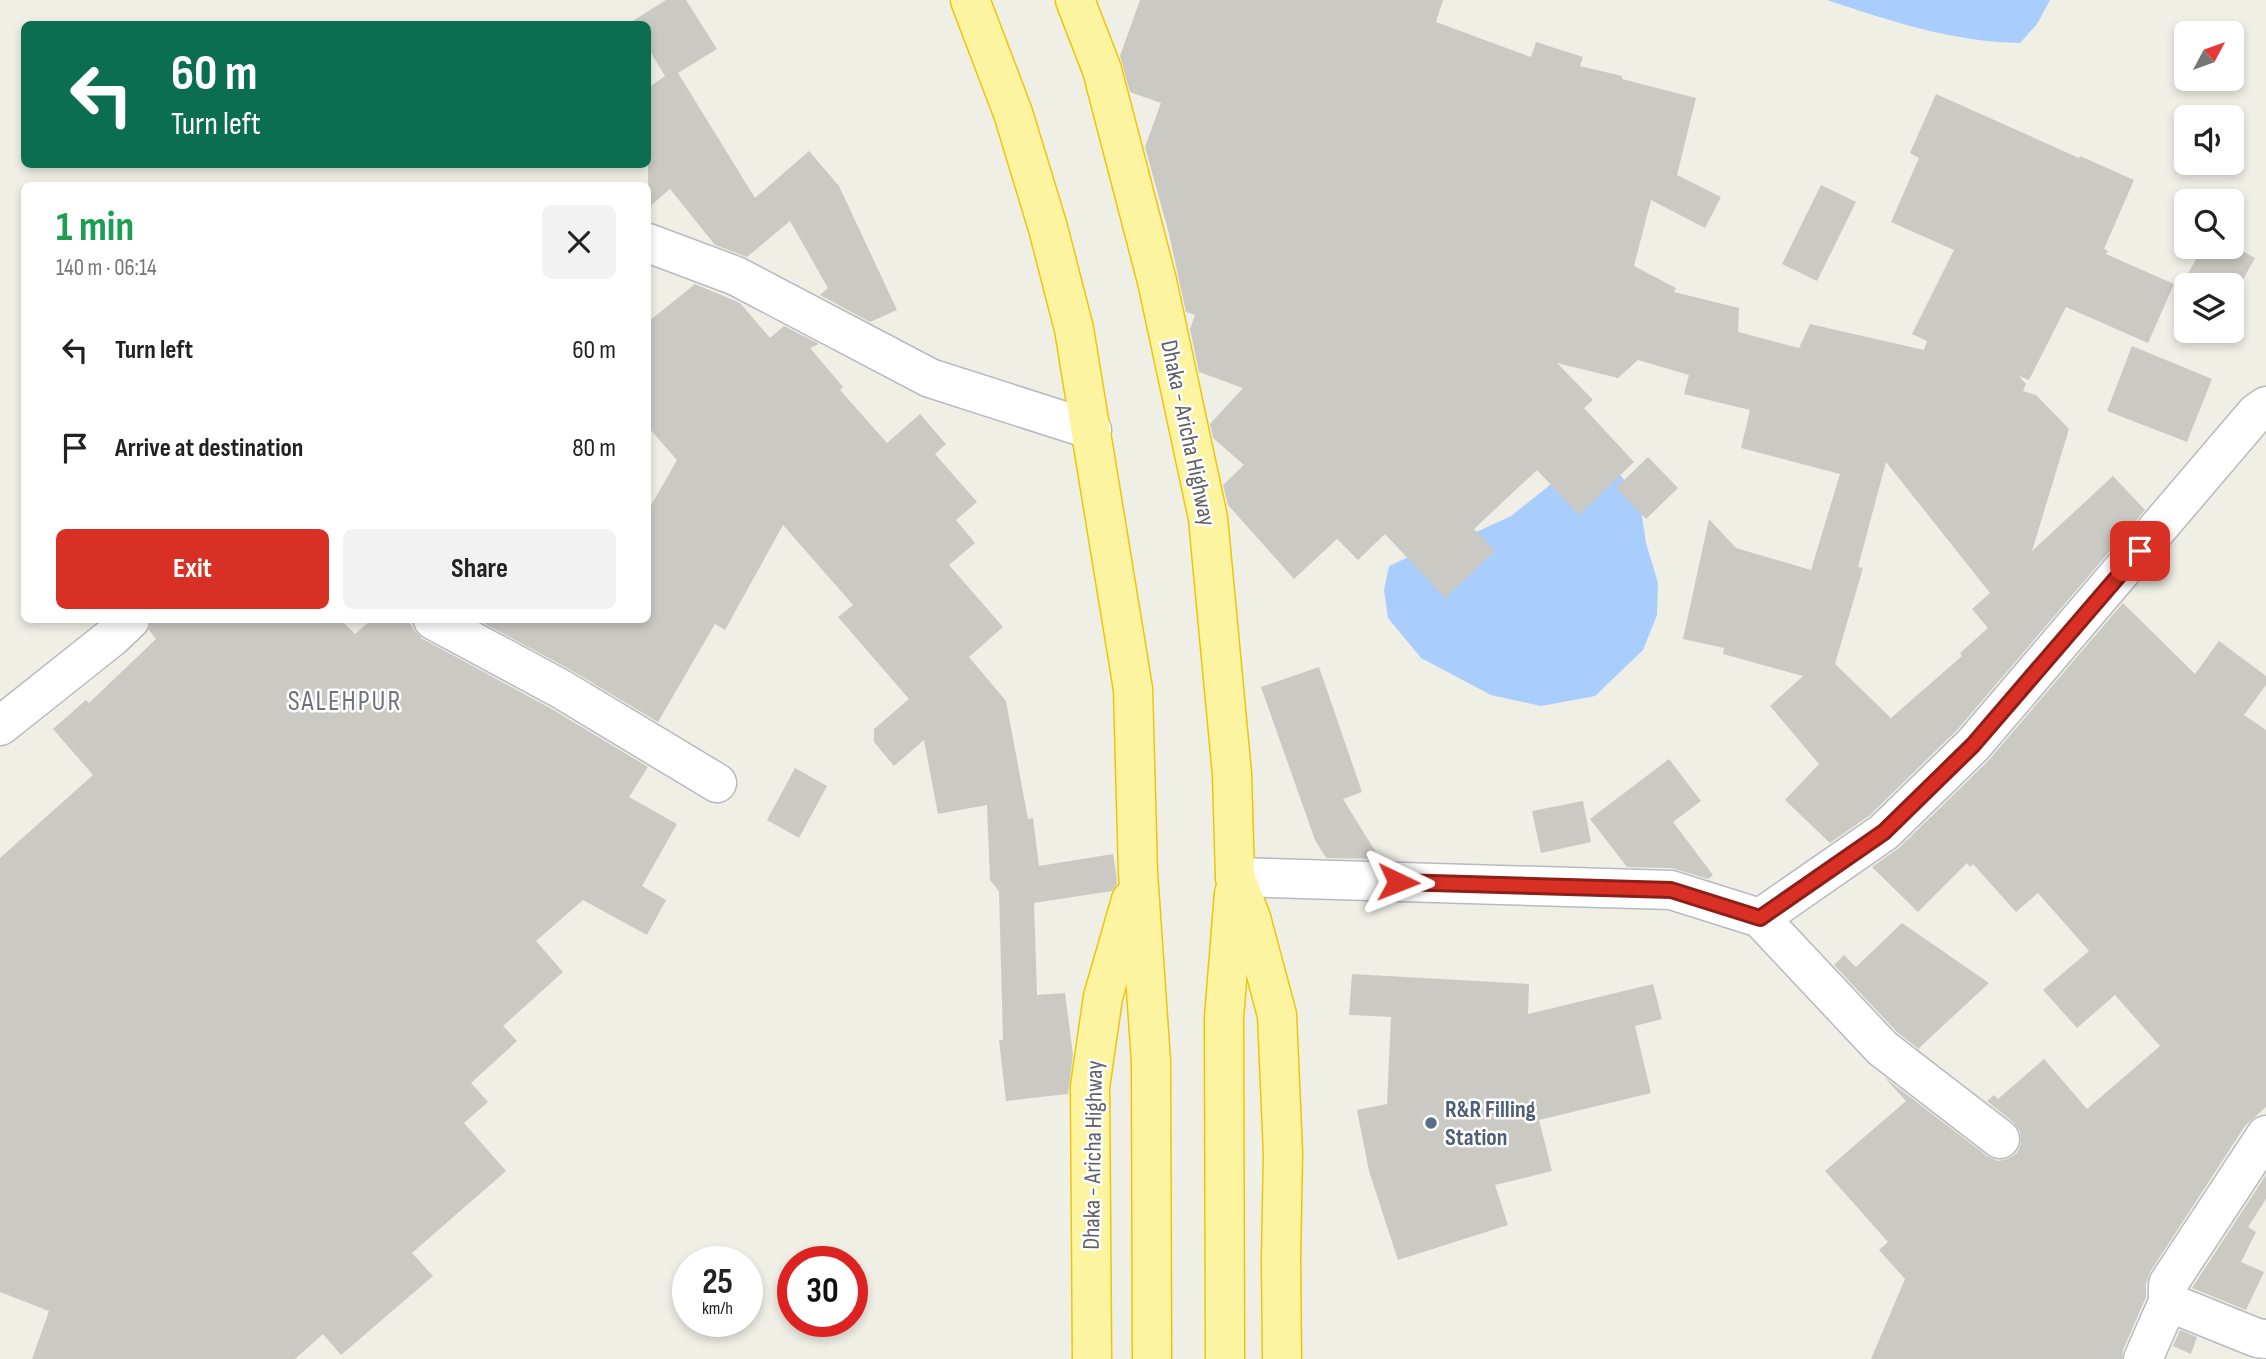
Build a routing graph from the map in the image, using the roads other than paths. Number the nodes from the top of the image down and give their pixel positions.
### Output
1 (970, 0) edge
2 (1075, 0) edge
3 (651, 244) edge
4 (2266, 406) edge
5 (1092, 430) junction
6 (127, 623) edge
7 (439, 623) edge
8 (0, 726) edge
9 (718, 783) dead end
10 (1138, 873) junction
11 (1235, 877) junction
12 (1760, 918) junction
13 (2266, 1135) edge
14 (2000, 1139) dead end
15 (2168, 1302) junction
16 (2266, 1339) edge
17 (1092, 1359) edge
18 (1153, 1359) edge
19 (1225, 1359) edge
20 (1282, 1359) edge
21 (2143, 1359) edge

1 - 5 highway, Dhaka - Aricha Highway
2 - 11 highway, Dhaka - Aricha Highway
3 - 5 street
4 - 12 street
5 - 10 highway, Dhaka - Aricha Highway
6 - 8 street
7 - 9 street
10 - 17 highway, Dhaka - Aricha Highway
10 - 18 highway, Dhaka - Aricha Highway
11 - 12 street
11 - 19 highway, Dhaka - Aricha Highway
11 - 20 highway, Dhaka - Aricha Highway
12 - 14 street
13 - 15 street
15 - 16 street
15 - 21 street

